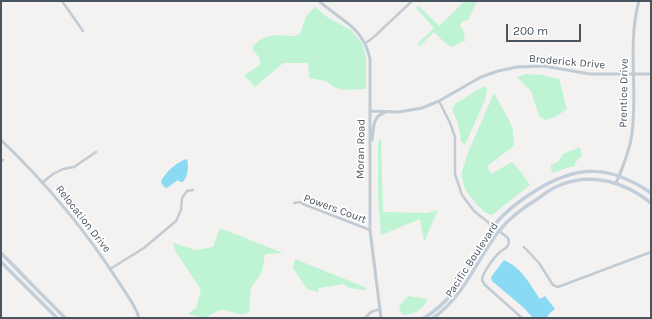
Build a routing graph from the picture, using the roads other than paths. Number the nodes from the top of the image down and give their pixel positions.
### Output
1 (62, 1) edge
2 (320, 1) edge
3 (412, 1) edge
4 (639, 1) edge
5 (83, 31) dead end
6 (366, 43) junction
7 (634, 74) junction
8 (651, 74) edge
9 (439, 101) junction
10 (371, 111) junction
11 (387, 112) junction
12 (1, 140) edge
13 (96, 152) dead end
14 (370, 153) junction
15 (619, 176) junction
16 (42, 183) junction
17 (616, 183) junction
18 (193, 190) dead end
19 (651, 193) edge
20 (294, 203) dead end
21 (651, 203) edge
22 (493, 226) junction
23 (370, 230) junction
24 (499, 230) junction
25 (524, 247) dead end
26 (651, 252) edge
27 (1, 253) edge
28 (1, 262) edge
29 (110, 269) junction
30 (380, 309) junction
31 (57, 318) edge
32 (65, 318) edge
33 (139, 318) edge
34 (365, 318) edge
35 (381, 318) edge
36 (424, 318) edge
37 (433, 318) edge
38 (522, 318) edge

1 - 5 street
2 - 6 street, Moran Road
3 - 6 street
4 - 7 street, Prentice Drive
6 - 10 street, Moran Road
7 - 8 street, Broderick Drive
7 - 9 street, Broderick Drive
7 - 15 street, Prentice Drive
9 - 11 street, Broderick Drive
9 - 22 street
10 - 11 street, Broderick Drive
10 - 14 street, Moran Road
11 - 14 street
12 - 16 street, Relocation Drive
13 - 16 street
14 - 23 street, Moran Road
15 - 17 street, Prentice Drive
15 - 19 main road, Pacific Boulevard
15 - 22 main road, Pacific Boulevard
16 - 29 street, Relocation Drive
17 - 21 main road, Pacific Boulevard
17 - 24 main road, Pacific Boulevard
18 - 29 street
20 - 23 street, Powers Court
22 - 24 street
22 - 36 main road, Pacific Boulevard
23 - 30 street, Moran Road
24 - 37 main road, Pacific Boulevard
24 - 38 street
25 - 26 street
27 - 32 main road
28 - 31 main road
29 - 33 street, Relocation Drive
30 - 34 street
30 - 35 street, Moran Road

